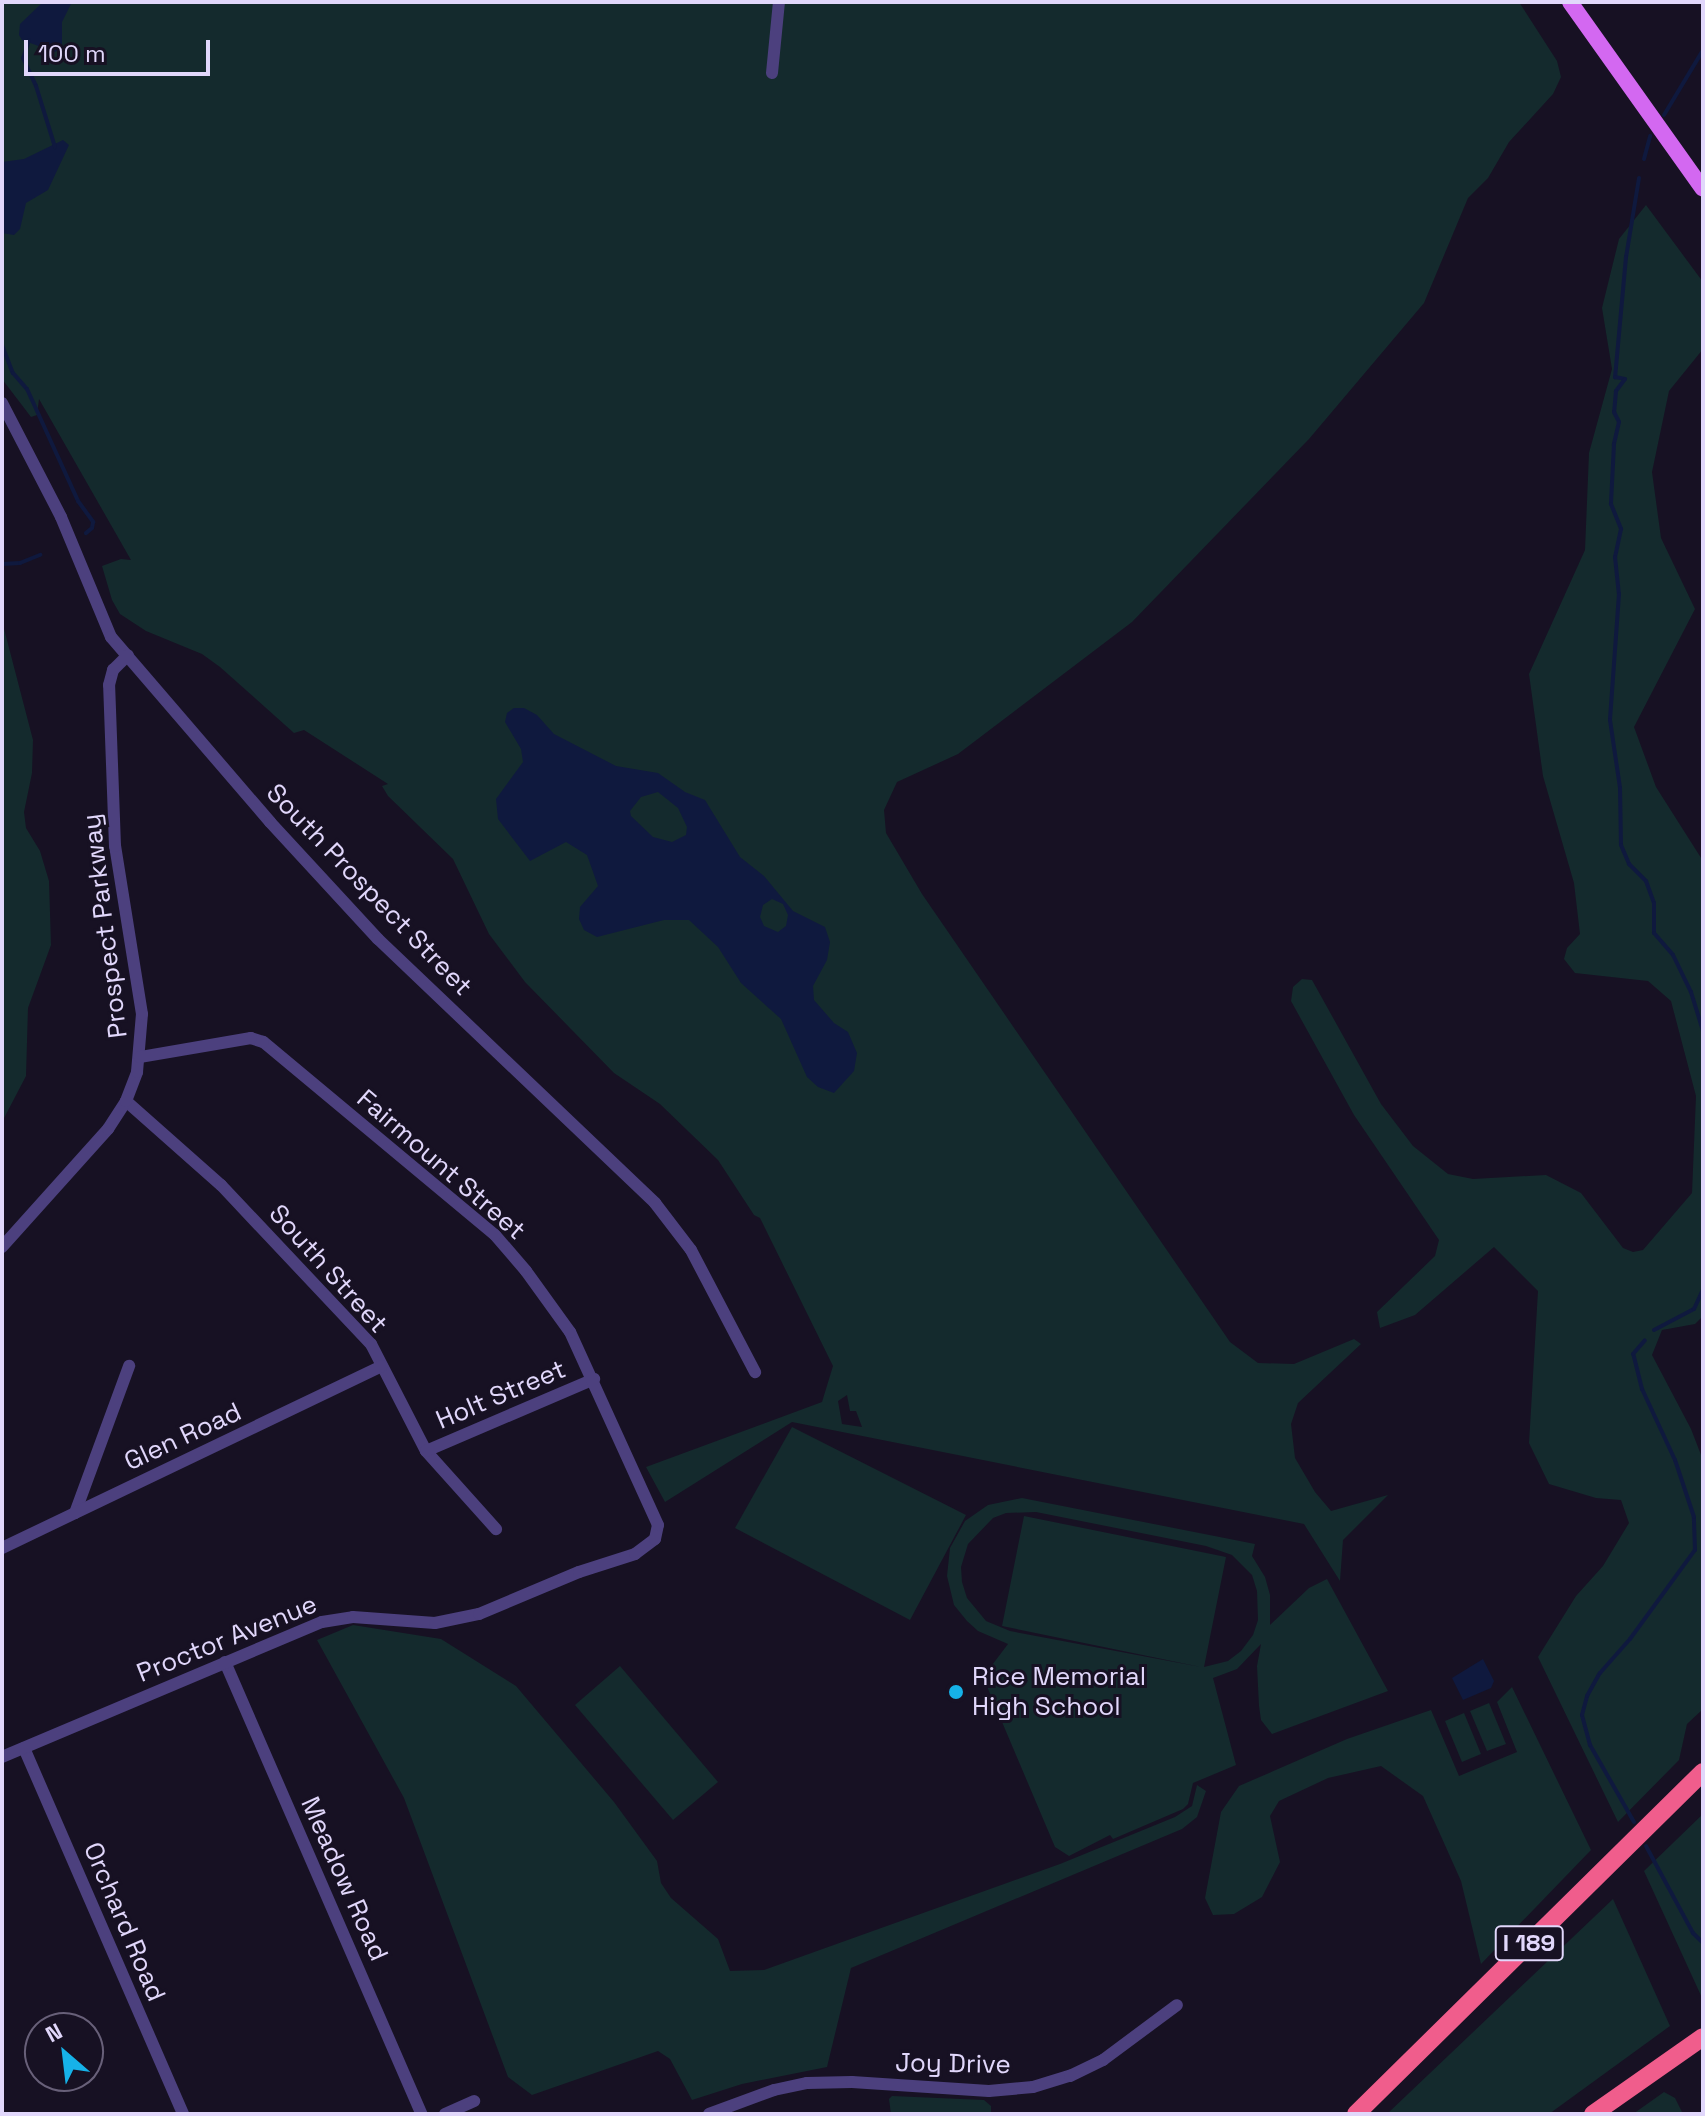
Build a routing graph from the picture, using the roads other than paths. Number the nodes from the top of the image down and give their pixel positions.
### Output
1 (779, 2) edge
2 (1570, 2) edge
3 (772, 73) dead end
4 (1703, 189) edge
5 (2, 403) edge
6 (2, 430) edge
7 (17, 431) junction
8 (128, 655) junction
9 (140, 1057) junction
10 (126, 1101) junction
11 (2, 1247) edge
12 (129, 1366) dead end
13 (382, 1366) junction
14 (755, 1372) dead end
15 (594, 1379) junction
16 (426, 1451) junction
17 (75, 1513) junction
18 (496, 1529) dead end
19 (655, 1539) joint
20 (2, 1548) edge
21 (225, 1662) junction
22 (24, 1748) junction
23 (2, 1757) edge
24 (1703, 1772) edge
25 (1177, 2005) dead end
26 (1703, 2037) edge
27 (474, 2101) dead end
28 (448, 2113) edge
29 (183, 2114) edge
30 (422, 2114) edge
31 (709, 2114) edge
32 (1356, 2114) edge
33 (1593, 2114) edge

1 - 3 street
2 - 4 main road
5 - 7 street, South Prospect Street
6 - 7 street
7 - 8 street, South Prospect Street
8 - 9 street, Prospect Parkway
8 - 14 street, South Prospect Street
9 - 10 street, Prospect Parkway
9 - 15 street, Fairmount Street
10 - 11 street, Prospect Parkway
10 - 13 street, South Street
12 - 17 street
13 - 16 street, South Street
13 - 17 street, Glen Road
15 - 16 street, Holt Street
15 - 19 street, Fairmount Street
16 - 18 street, South Street
17 - 20 street, Glen Road
19 - 21 street, Proctor Avenue
21 - 22 street, Proctor Avenue
21 - 30 street, Meadow Road
22 - 23 street, Proctor Avenue
22 - 29 street, Orchard Road
24 - 32 highway, I 189
25 - 31 street, Joy Drive
26 - 33 highway
27 - 28 street

